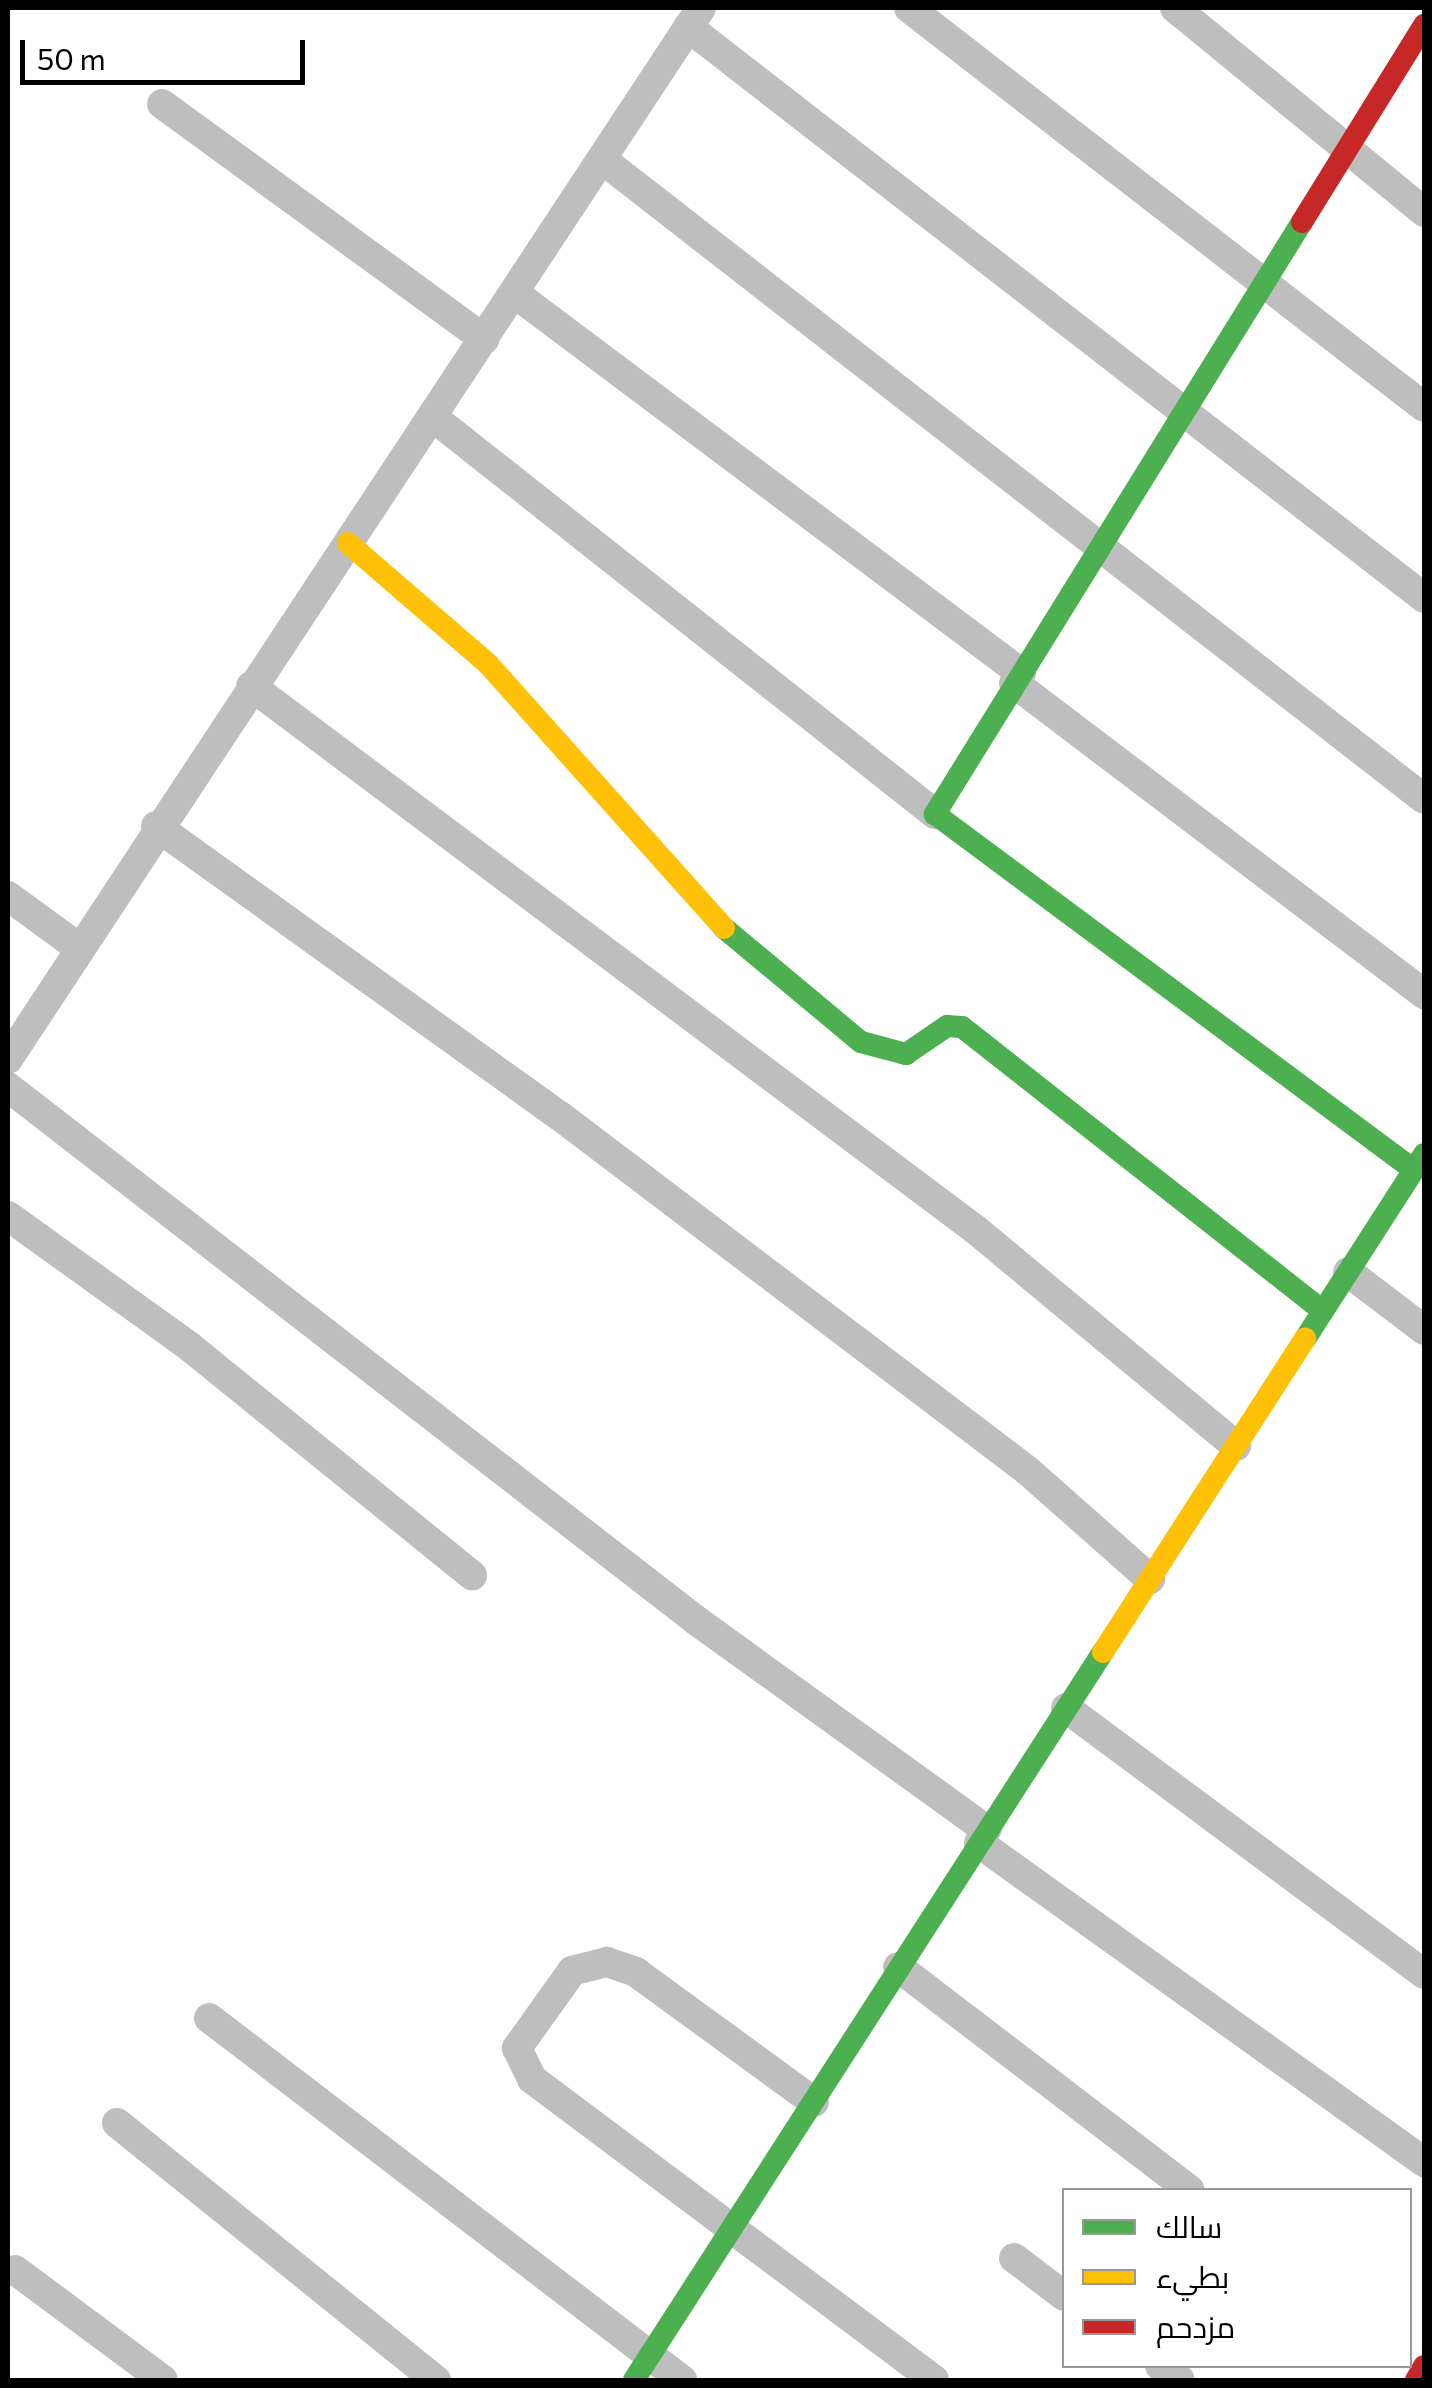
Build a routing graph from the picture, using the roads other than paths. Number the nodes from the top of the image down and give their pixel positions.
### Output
1 (910, 8) edge
2 (1175, 8) edge
3 (694, 18) edge
4 (1424, 25) edge
5 (162, 104) dead end
6 (1346, 147) junction
7 (603, 160) junction
8 (1424, 212) edge
9 (1262, 282) junction
10 (517, 295) junction
11 (484, 339) junction
12 (1424, 407) edge
13 (1189, 413) junction
14 (434, 418) junction
15 (348, 543) junction
16 (1104, 548) junction
17 (1424, 598) edge
18 (1018, 678) junction
19 (250, 686) junction
20 (1424, 799) edge
21 (935, 814) junction
22 (156, 826) junction
23 (8, 896) edge
24 (78, 948) junction
25 (1424, 994) edge
26 (8, 1059) edge
27 (8, 1087) edge
28 (1419, 1162) edge
29 (8, 1216) edge
30 (1348, 1272) junction
31 (1323, 1311) junction
32 (1424, 1330) edge
33 (1236, 1446) junction
34 (472, 1575) dead end
35 (1150, 1579) junction
36 (1066, 1708) junction
37 (983, 1836) junction
38 (898, 1967) junction
39 (1424, 1974) edge
40 (209, 2018) dead end
41 (814, 2102) junction
42 (117, 2123) dead end
43 (1424, 2162) edge
44 (1187, 2188) edge
45 (734, 2231) junction
46 (1014, 2258) dead end
47 (15, 2270) dead end
48 (1062, 2294) edge
49 (1424, 2364) edge
50 (642, 2368) edge
51 (162, 2380) edge
52 (436, 2380) edge
53 (682, 2380) edge
54 (934, 2380) edge
55 (1416, 2380) edge

1 - 9 street
2 - 6 street
3 - 7 street
3 - 13 street
4 - 6 street
5 - 11 street
6 - 8 street
6 - 9 street
7 - 10 street
7 - 16 street
9 - 12 street
9 - 13 street
10 - 11 street
10 - 18 street
11 - 14 street
13 - 16 street
13 - 17 street
14 - 15 street
14 - 21 street
15 - 19 street
15 - 31 street
16 - 18 street
16 - 20 street
18 - 21 street
18 - 25 street
19 - 22 street
19 - 33 street
21 - 28 street
22 - 24 street
22 - 35 street
23 - 24 street
24 - 26 street
27 - 37 street
28 - 30 street
29 - 34 street
30 - 31 street
30 - 32 street
31 - 33 street
33 - 35 street
35 - 36 street
36 - 37 street
36 - 39 street
37 - 38 street
37 - 43 street
38 - 41 street
38 - 44 street
40 - 50 street
41 - 45 street
41 - 45 street
42 - 52 street
45 - 50 street
45 - 54 street
46 - 48 street
47 - 51 street
49 - 55 street
50 - 53 street

